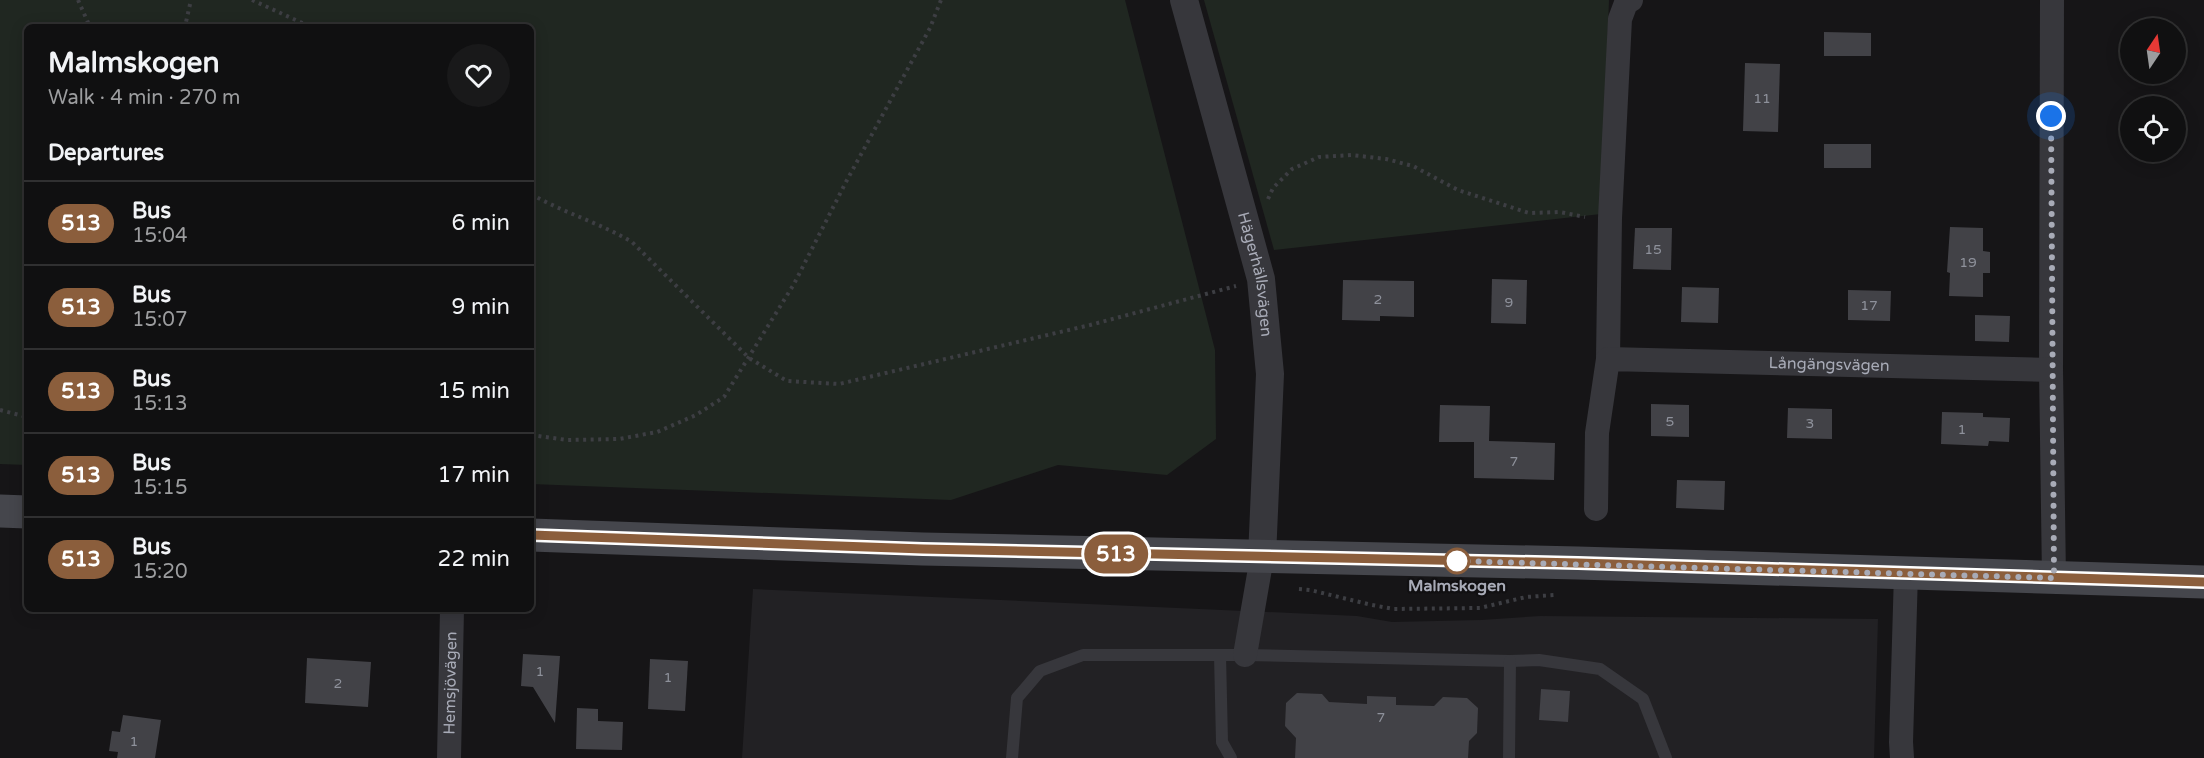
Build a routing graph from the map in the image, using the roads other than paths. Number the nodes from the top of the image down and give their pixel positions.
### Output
1 (1184, 0) edge
2 (1631, 0) edge
3 (2052, 0) edge
4 (1608, 360) junction
5 (2051, 370) junction
6 (1596, 509) dead end
7 (0, 511) edge
8 (24, 512) edge
9 (534, 535) edge
10 (1262, 557) junction
11 (1906, 573) junction
12 (2054, 578) junction
13 (2204, 582) edge
14 (452, 612) edge
15 (1220, 655) junction
16 (1245, 655) junction
17 (1510, 661) junction
18 (449, 758) edge
19 (1012, 758) edge
20 (1231, 758) edge
21 (1509, 758) edge
22 (1666, 758) edge
23 (1902, 758) edge

1 - 10 street, Hägerhällsvägen
2 - 4 street
3 - 5 street
4 - 5 street, Långängsvägen
4 - 6 street
5 - 12 street
7 - 8 main road
9 - 10 main road
10 - 11 main road
10 - 16 street
11 - 12 main road
11 - 23 street
12 - 13 main road
14 - 18 street, Hemsjövägen
15 - 16 lane
15 - 19 lane
15 - 20 lane
16 - 17 lane
17 - 21 lane
17 - 22 lane

